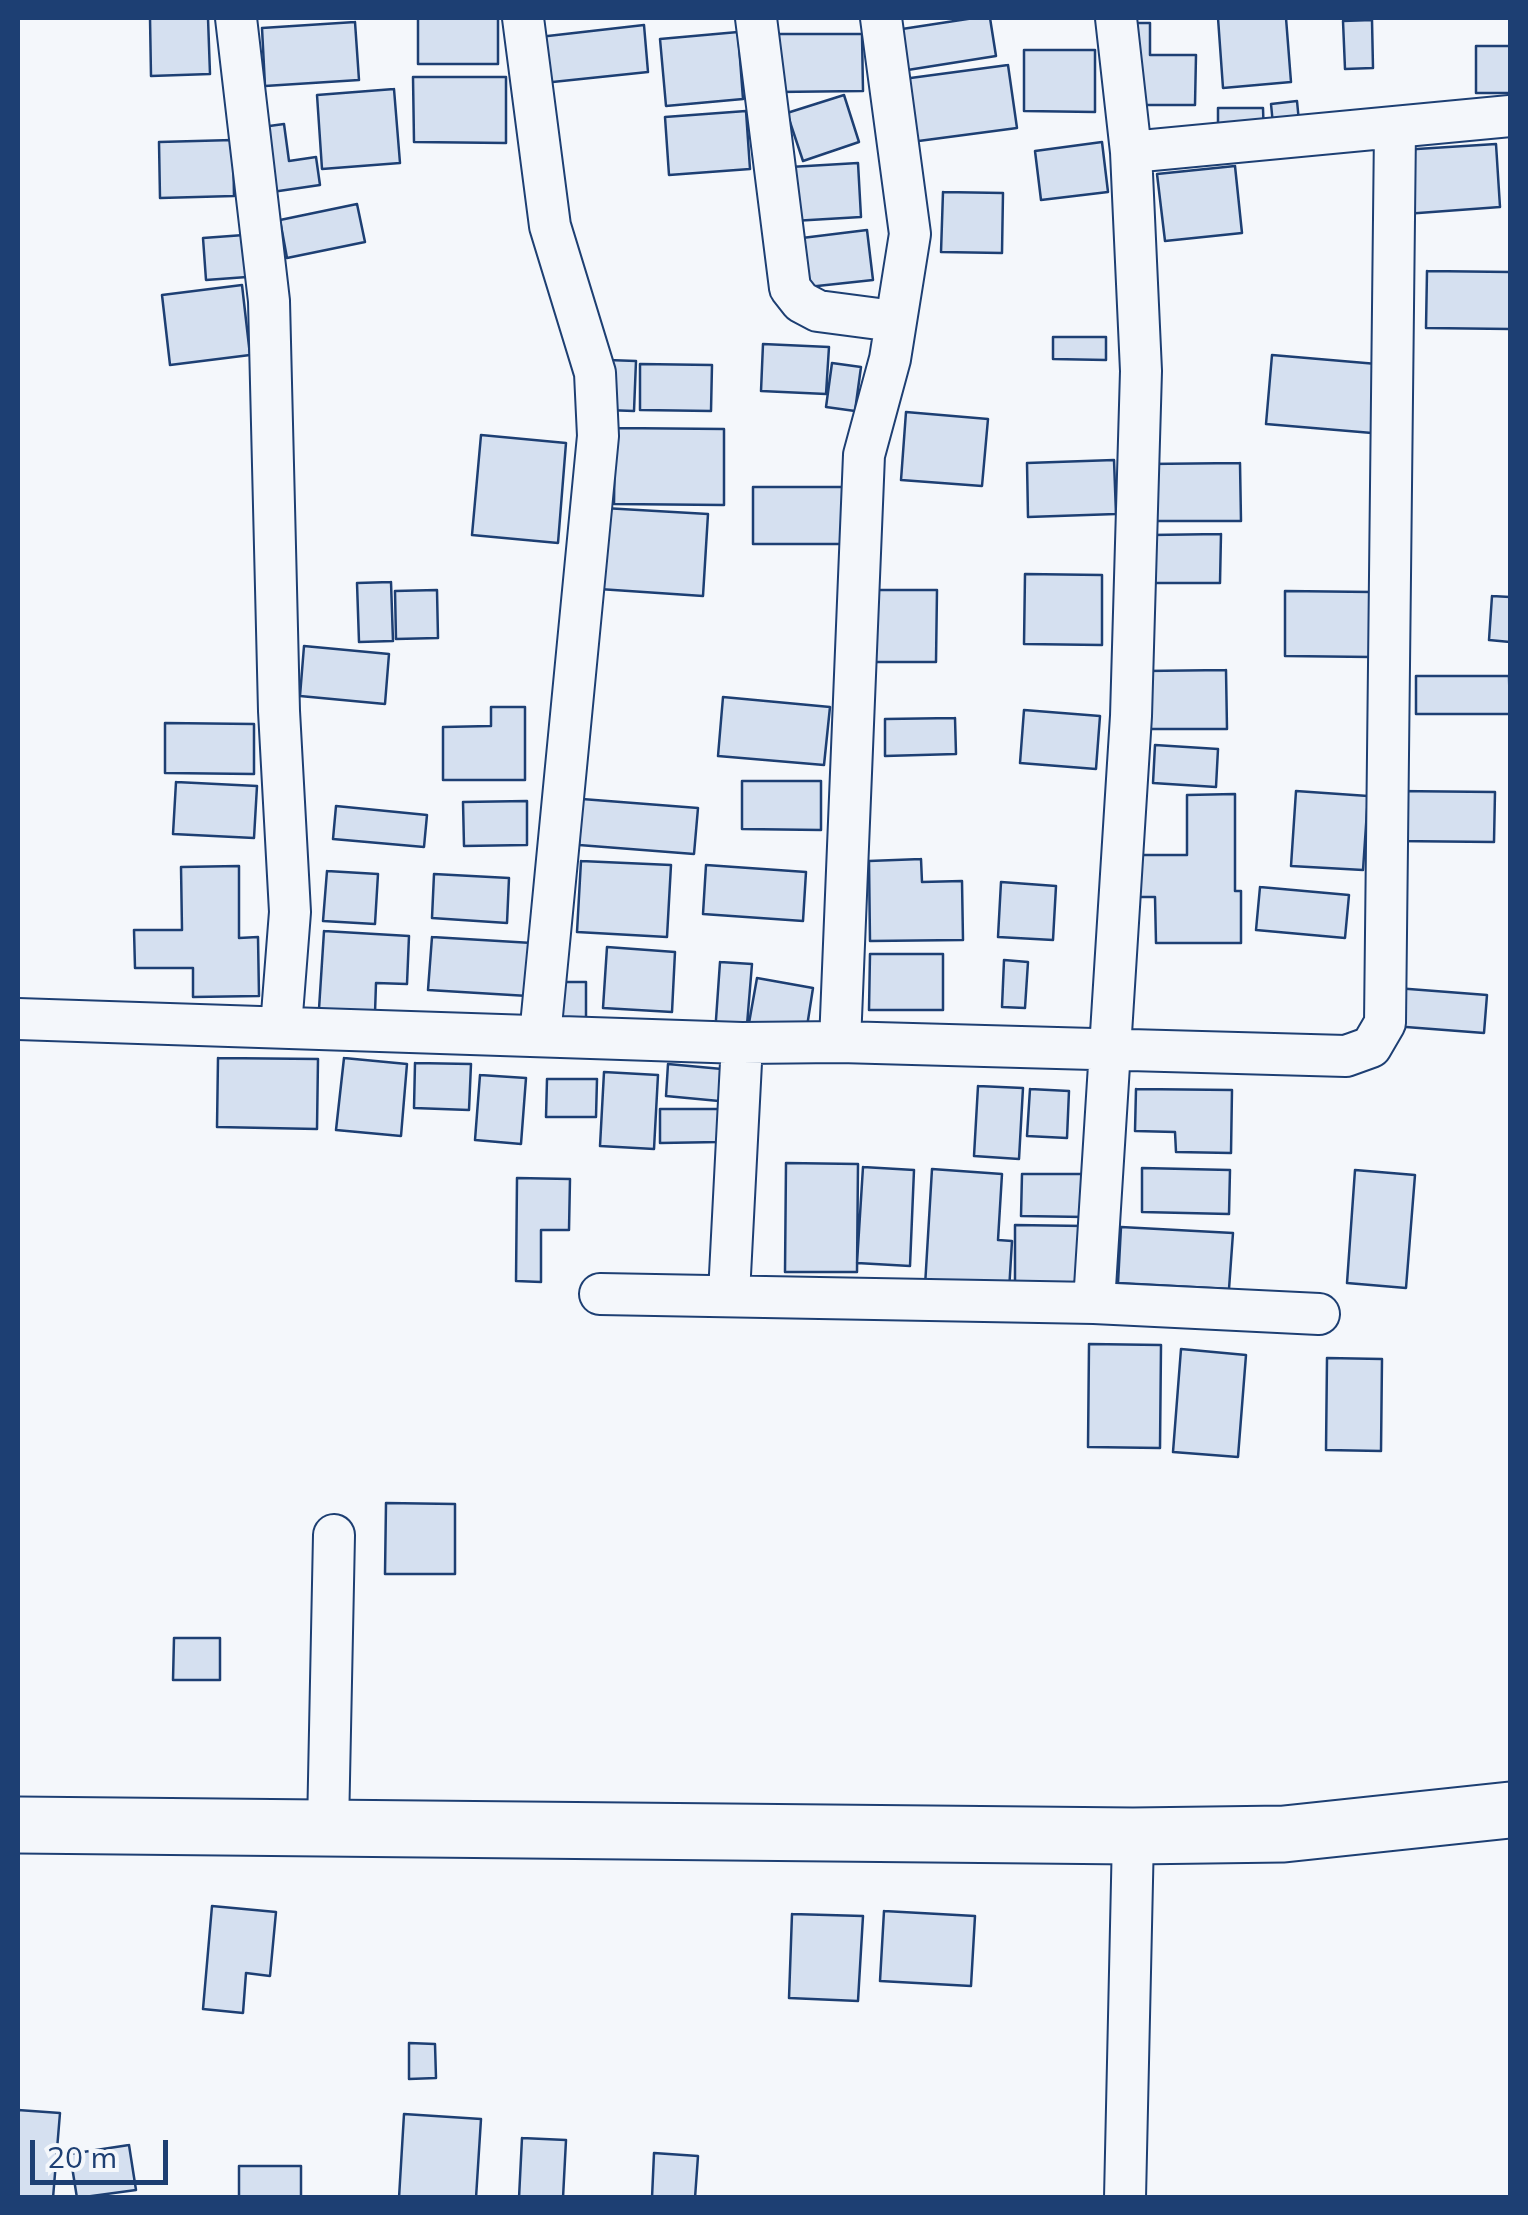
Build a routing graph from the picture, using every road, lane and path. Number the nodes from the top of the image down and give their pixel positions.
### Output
1 (236, 18) edge
2 (523, 18) edge
3 (756, 18) edge
4 (881, 18) edge
5 (1116, 18) edge
6 (1510, 116) edge
7 (1394, 129) junction
8 (1131, 152) junction
9 (894, 321) junction
10 (18, 1019) edge
11 (281, 1026) junction
12 (540, 1036) junction
13 (840, 1042) junction
14 (742, 1044) junction
15 (1112, 1051) junction
16 (600, 1294) dead end
17 (729, 1294) junction
18 (1094, 1303) junction
19 (1319, 1314) dead end
20 (334, 1535) dead end
21 (1510, 1810) edge
22 (18, 1824) edge
23 (328, 1828) junction
24 (1133, 1836) junction
25 (1125, 2198) edge

1 - 11 street
2 - 12 street
3 - 9 street
4 - 9 street
5 - 8 street
6 - 7 street
7 - 8 street
7 - 15 street
8 - 15 street
9 - 13 street
10 - 11 street
11 - 12 street
12 - 14 street
13 - 14 street
13 - 15 street
14 - 17 street
15 - 18 street
16 - 17 street
17 - 18 street
18 - 19 street
20 - 23 street
21 - 24 street
22 - 23 street
23 - 24 street
24 - 25 street

